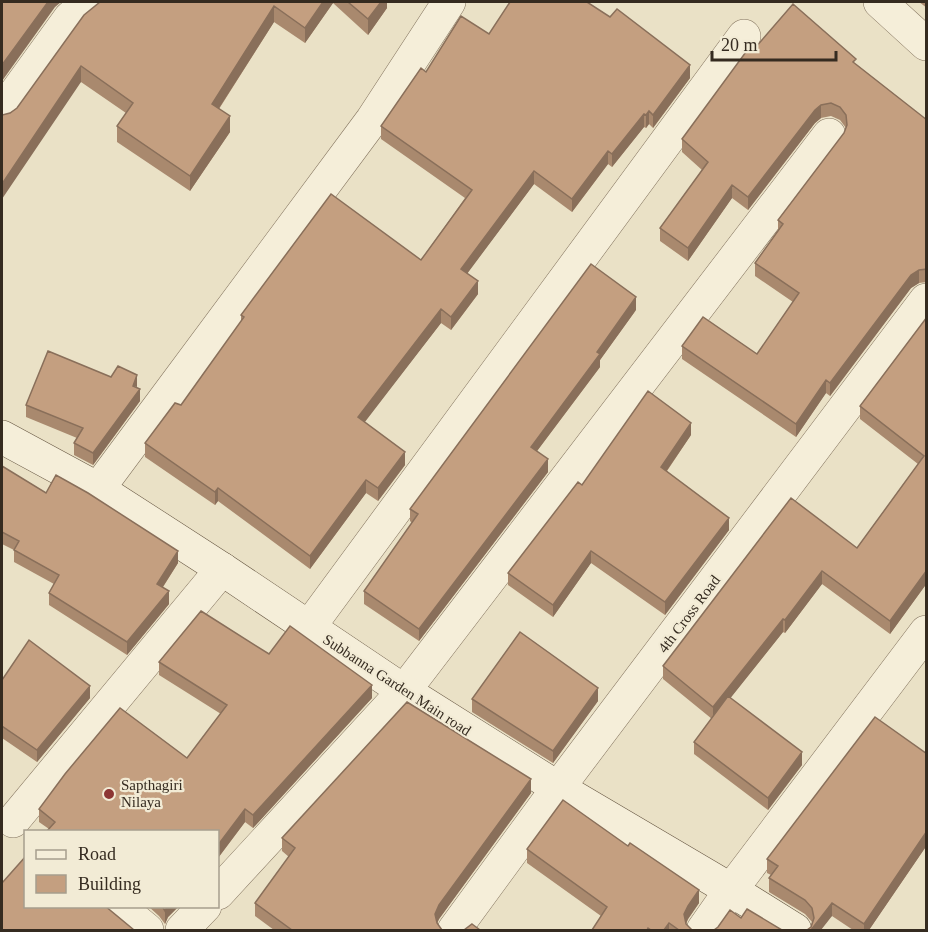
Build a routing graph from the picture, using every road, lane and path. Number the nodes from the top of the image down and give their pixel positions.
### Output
1 (88, 2) edge
2 (449, 2) edge
3 (880, 2) edge
4 (744, 36) dead end
5 (927, 44) edge
6 (2, 112) edge
7 (829, 135) dead end
8 (927, 300) edge
9 (2, 437) edge
10 (98, 489) junction
11 (222, 569) junction
12 (309, 627) junction
13 (927, 632) edge
14 (404, 691) junction
15 (558, 788) junction
16 (13, 822) edge
17 (731, 890) junction
18 (219, 892) edge
19 (120, 908) edge
20 (203, 908) edge
21 (147, 930) edge
22 (182, 930) edge
23 (454, 930) edge
24 (703, 930) edge
25 (795, 930) edge

1 - 6 street
2 - 10 street
3 - 5 street
4 - 12 street
7 - 14 street
8 - 15 street, 4th Cross Road
9 - 10 street, Subbanna Garden Main road
10 - 11 street, Subbanna Garden Main road
11 - 12 street, Subbanna Garden Main road
11 - 16 street
12 - 14 street, Subbanna Garden Main road
13 - 17 street
14 - 15 street, Subbanna Garden Main road
14 - 18 street
15 - 17 street, Subbanna Garden Main road
15 - 23 street, 4th Cross Road
17 - 24 street
17 - 25 street, Subbanna Garden Main road
19 - 21 street
20 - 22 street

